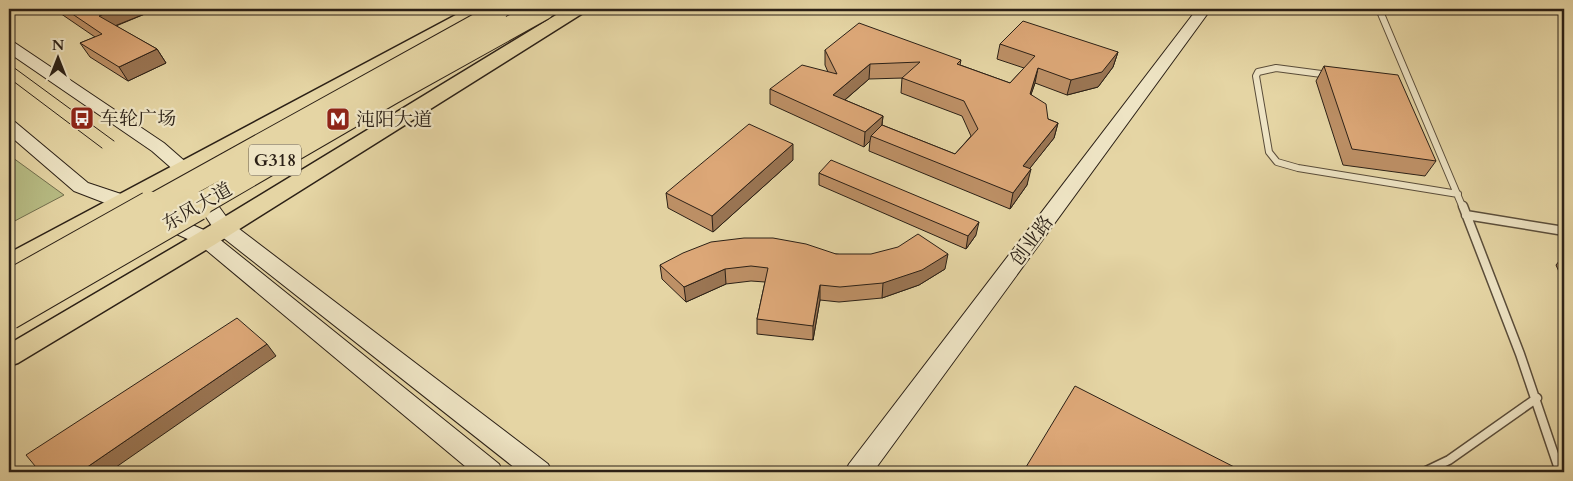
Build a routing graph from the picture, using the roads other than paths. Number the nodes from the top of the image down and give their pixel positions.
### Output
1 (479, 9) edge
2 (506, 9) edge
3 (543, 9) edge
4 (577, 9) edge
5 (1204, 9) edge
6 (1379, 9) edge
7 (9, 46) edge
8 (1335, 76) edge
9 (1402, 86) edge
10 (1412, 87) junction
11 (9, 126) edge
12 (182, 168) junction
13 (1458, 194) junction
14 (120, 201) junction
15 (1466, 215) junction
16 (1564, 231) edge
17 (214, 233) junction
18 (9, 263) edge
19 (9, 285) edge
20 (9, 315) edge
21 (9, 356) edge
22 (1537, 398) junction
23 (490, 472) edge
24 (539, 472) edge
25 (858, 472) edge
26 (1424, 472) edge
27 (1560, 472) edge

1 - 12 main road
2 - 19 highway, 东风大道 / G318, bridge
3 - 20 highway, 东风大道 / G318, bridge
4 - 17 main road
5 - 25 main road, 创业路
6 - 10 lane
7 - 12 main road
8 - 13 lane
9 - 10 lane
10 - 13 lane
11 - 14 main road
12 - 14 main road
12 - 17 main road
13 - 15 lane
14 - 17 main road
14 - 18 main road
15 - 16 lane
15 - 22 lane
17 - 21 main road
17 - 23 main road
17 - 24 main road
22 - 26 lane
22 - 27 lane

